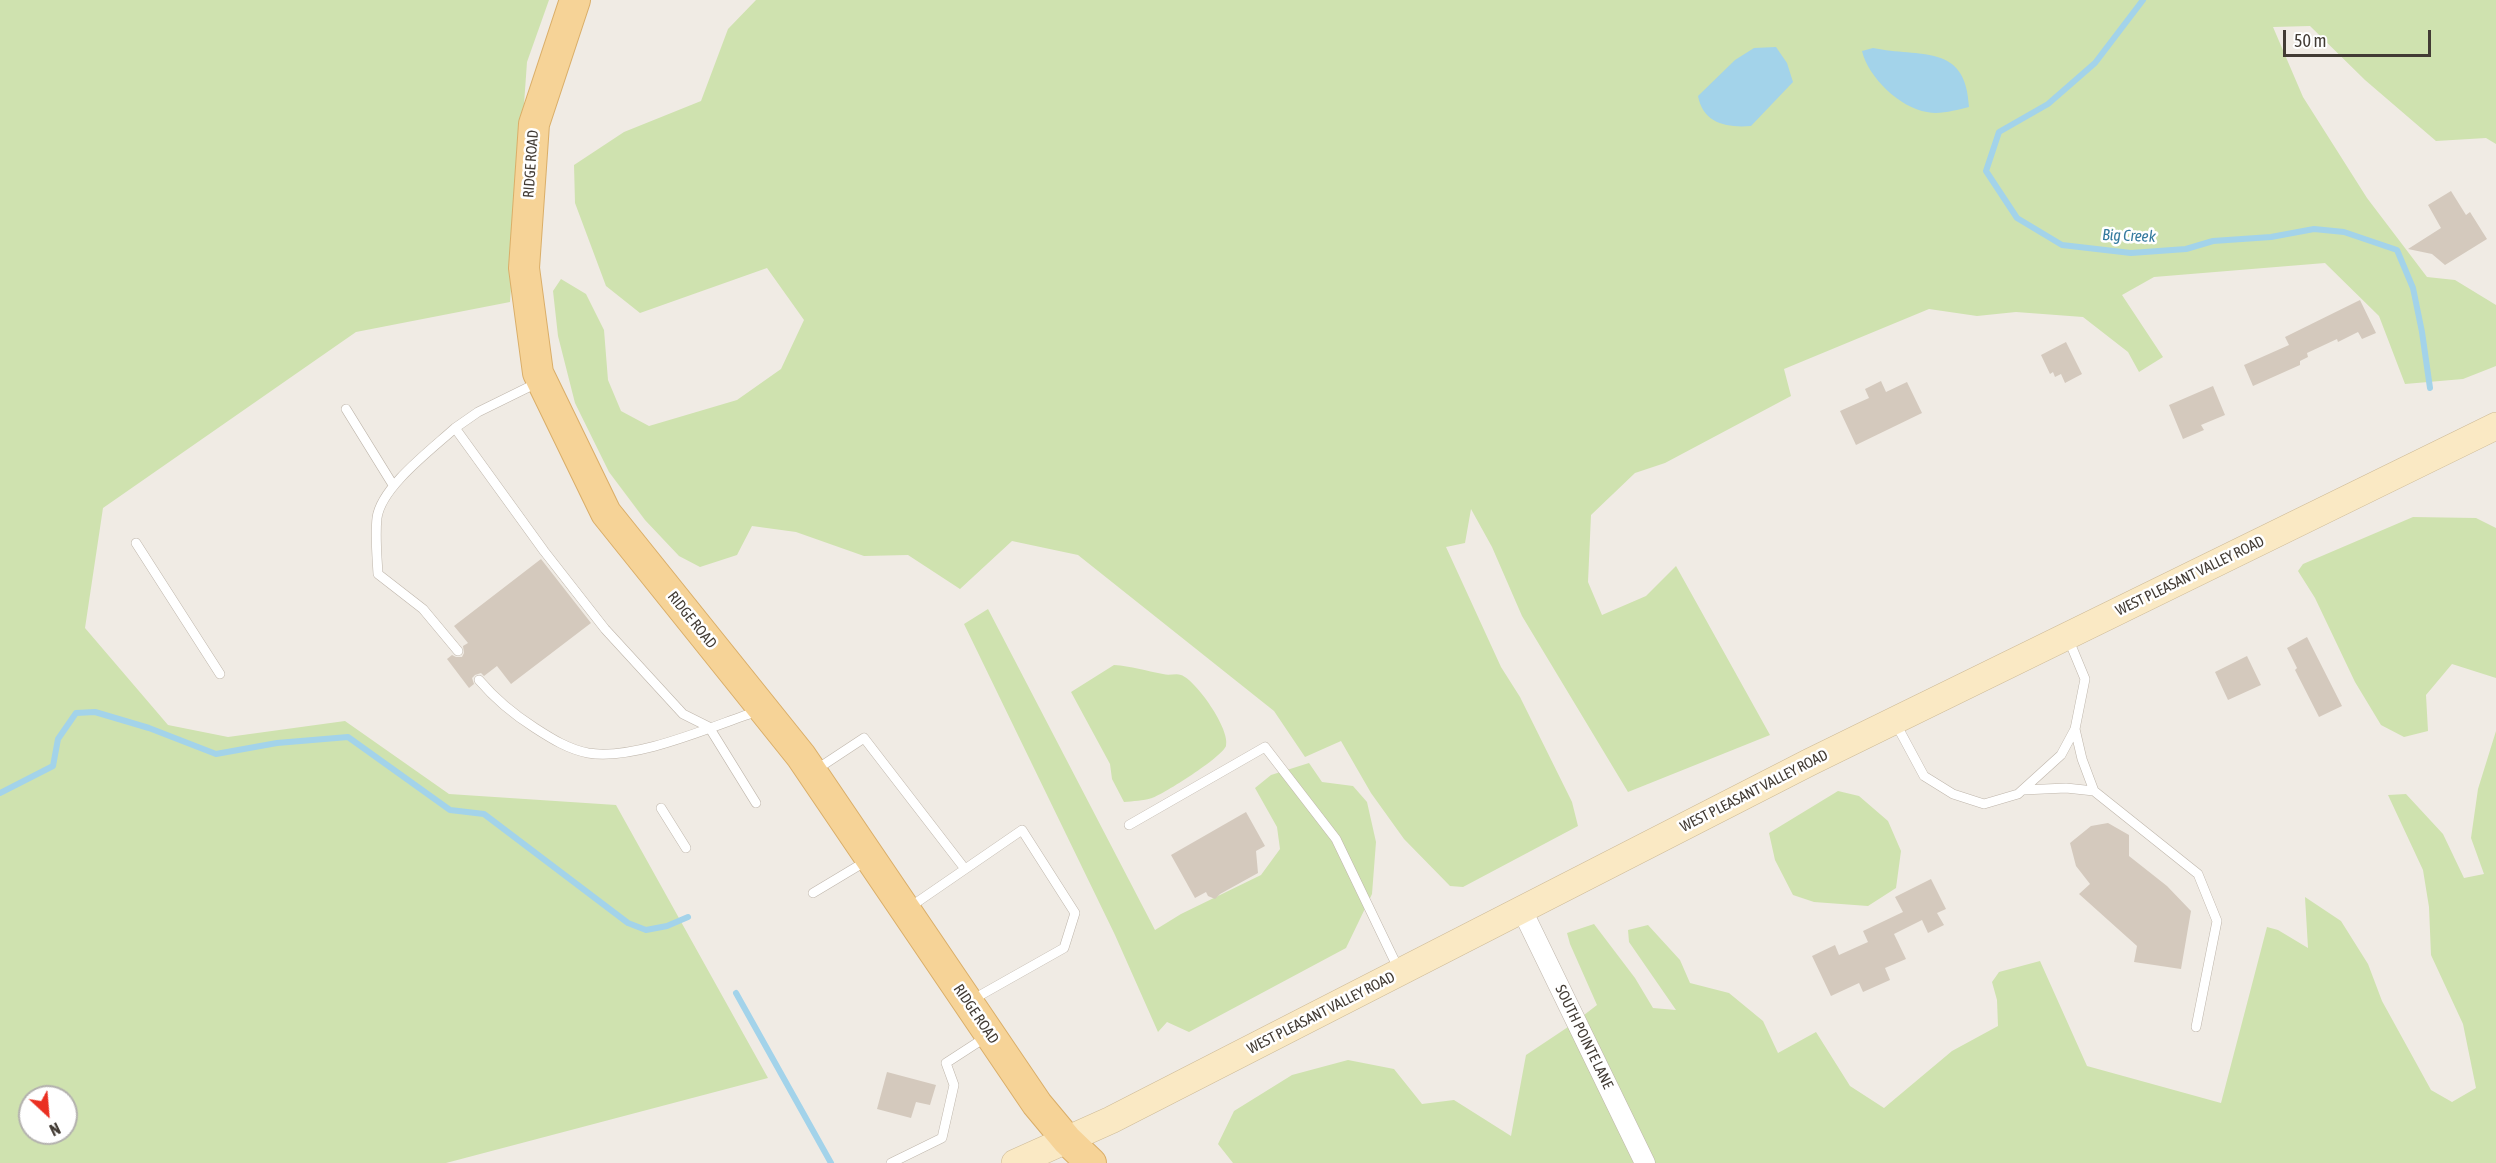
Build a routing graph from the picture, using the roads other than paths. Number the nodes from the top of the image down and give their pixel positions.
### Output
1 (575, 0) edge
2 (542, 381) junction
3 (346, 409) dead end
4 (2496, 426) edge
5 (454, 429) junction
6 (393, 485) junction
7 (136, 543) dead end
8 (2067, 636) junction
9 (458, 651) dead end
10 (220, 674) dead end
11 (479, 680) dead end
12 (763, 709) junction
13 (1894, 721) junction
14 (709, 727) junction
15 (2075, 729) junction
16 (812, 772) junction
17 (2023, 790) junction
18 (2094, 790) junction
19 (756, 803) dead end
20 (661, 808) dead end
21 (1129, 825) dead end
22 (686, 848) dead end
23 (870, 858) junction
24 (965, 869) junction
25 (813, 893) dead end
26 (905, 910) junction
27 (1522, 910) junction
28 (1400, 972) junction
29 (968, 1002) junction
30 (2196, 1027) dead end
31 (990, 1034) junction
32 (1068, 1140) junction
33 (891, 1163) edge
34 (1015, 1163) edge
35 (1091, 1163) edge
36 (1645, 1163) edge

1 - 2 main road, RIDGE ROAD
2 - 5 lane
2 - 12 main road, RIDGE ROAD
3 - 6 lane
4 - 8 main road, WEST PLEASANT VALLEY ROAD
5 - 6 lane
5 - 14 lane
6 - 9 lane
7 - 10 lane
8 - 13 main road, WEST PLEASANT VALLEY ROAD
8 - 15 lane
11 - 14 lane
12 - 14 lane
12 - 16 main road, RIDGE ROAD
13 - 17 lane
13 - 27 main road, WEST PLEASANT VALLEY ROAD
14 - 19 lane
15 - 17 lane
15 - 18 lane
16 - 23 main road, RIDGE ROAD
16 - 24 lane
17 - 18 lane
18 - 30 lane
20 - 22 lane
21 - 28 lane
23 - 25 lane
23 - 26 main road, RIDGE ROAD
24 - 26 lane
24 - 29 lane
26 - 29 main road, RIDGE ROAD
27 - 28 main road, WEST PLEASANT VALLEY ROAD
27 - 36 street, SOUTH POINTE LANE
28 - 32 main road, WEST PLEASANT VALLEY ROAD
29 - 31 main road, RIDGE ROAD
31 - 32 main road, RIDGE ROAD
31 - 33 lane
32 - 34 main road, WEST PLEASANT VALLEY ROAD
32 - 35 main road, RIDGE ROAD

